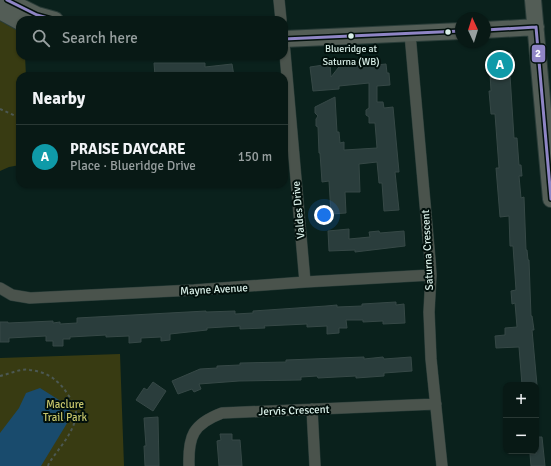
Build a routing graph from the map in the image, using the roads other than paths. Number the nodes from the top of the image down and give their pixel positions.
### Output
1 (7, 0) edge
2 (279, 0) edge
3 (533, 0) edge
4 (0, 11) edge
5 (41, 16) edge
6 (281, 16) edge
7 (16, 20) edge
8 (536, 27) junction
9 (491, 30) edge
10 (455, 31) edge
11 (410, 34) junction
12 (288, 39) edge
13 (285, 60) edge
14 (285, 72) edge
15 (288, 139) edge
16 (549, 151) edge
17 (289, 163) edge
18 (551, 199) edge
19 (431, 275) junction
20 (305, 282) junction
21 (0, 288) edge
22 (436, 404) junction
23 (312, 409) junction
24 (189, 466) edge
25 (315, 466) edge
26 (442, 466) edge

1 - 5 street
2 - 6 street
3 - 8 street
4 - 7 street
8 - 9 street
8 - 16 street
10 - 11 street
11 - 12 street
11 - 19 street, Saturna Crescent
13 - 14 street, Valdes Drive
15 - 17 street, Valdes Drive
16 - 18 street
17 - 20 street, Valdes Drive
19 - 20 street, Mayne Avenue
19 - 22 street, Saturna Crescent
20 - 21 street, Mayne Avenue
22 - 23 street, Jervis Crescent
22 - 26 street, Saturna Crescent
23 - 24 street, Jervis Crescent
23 - 25 street

